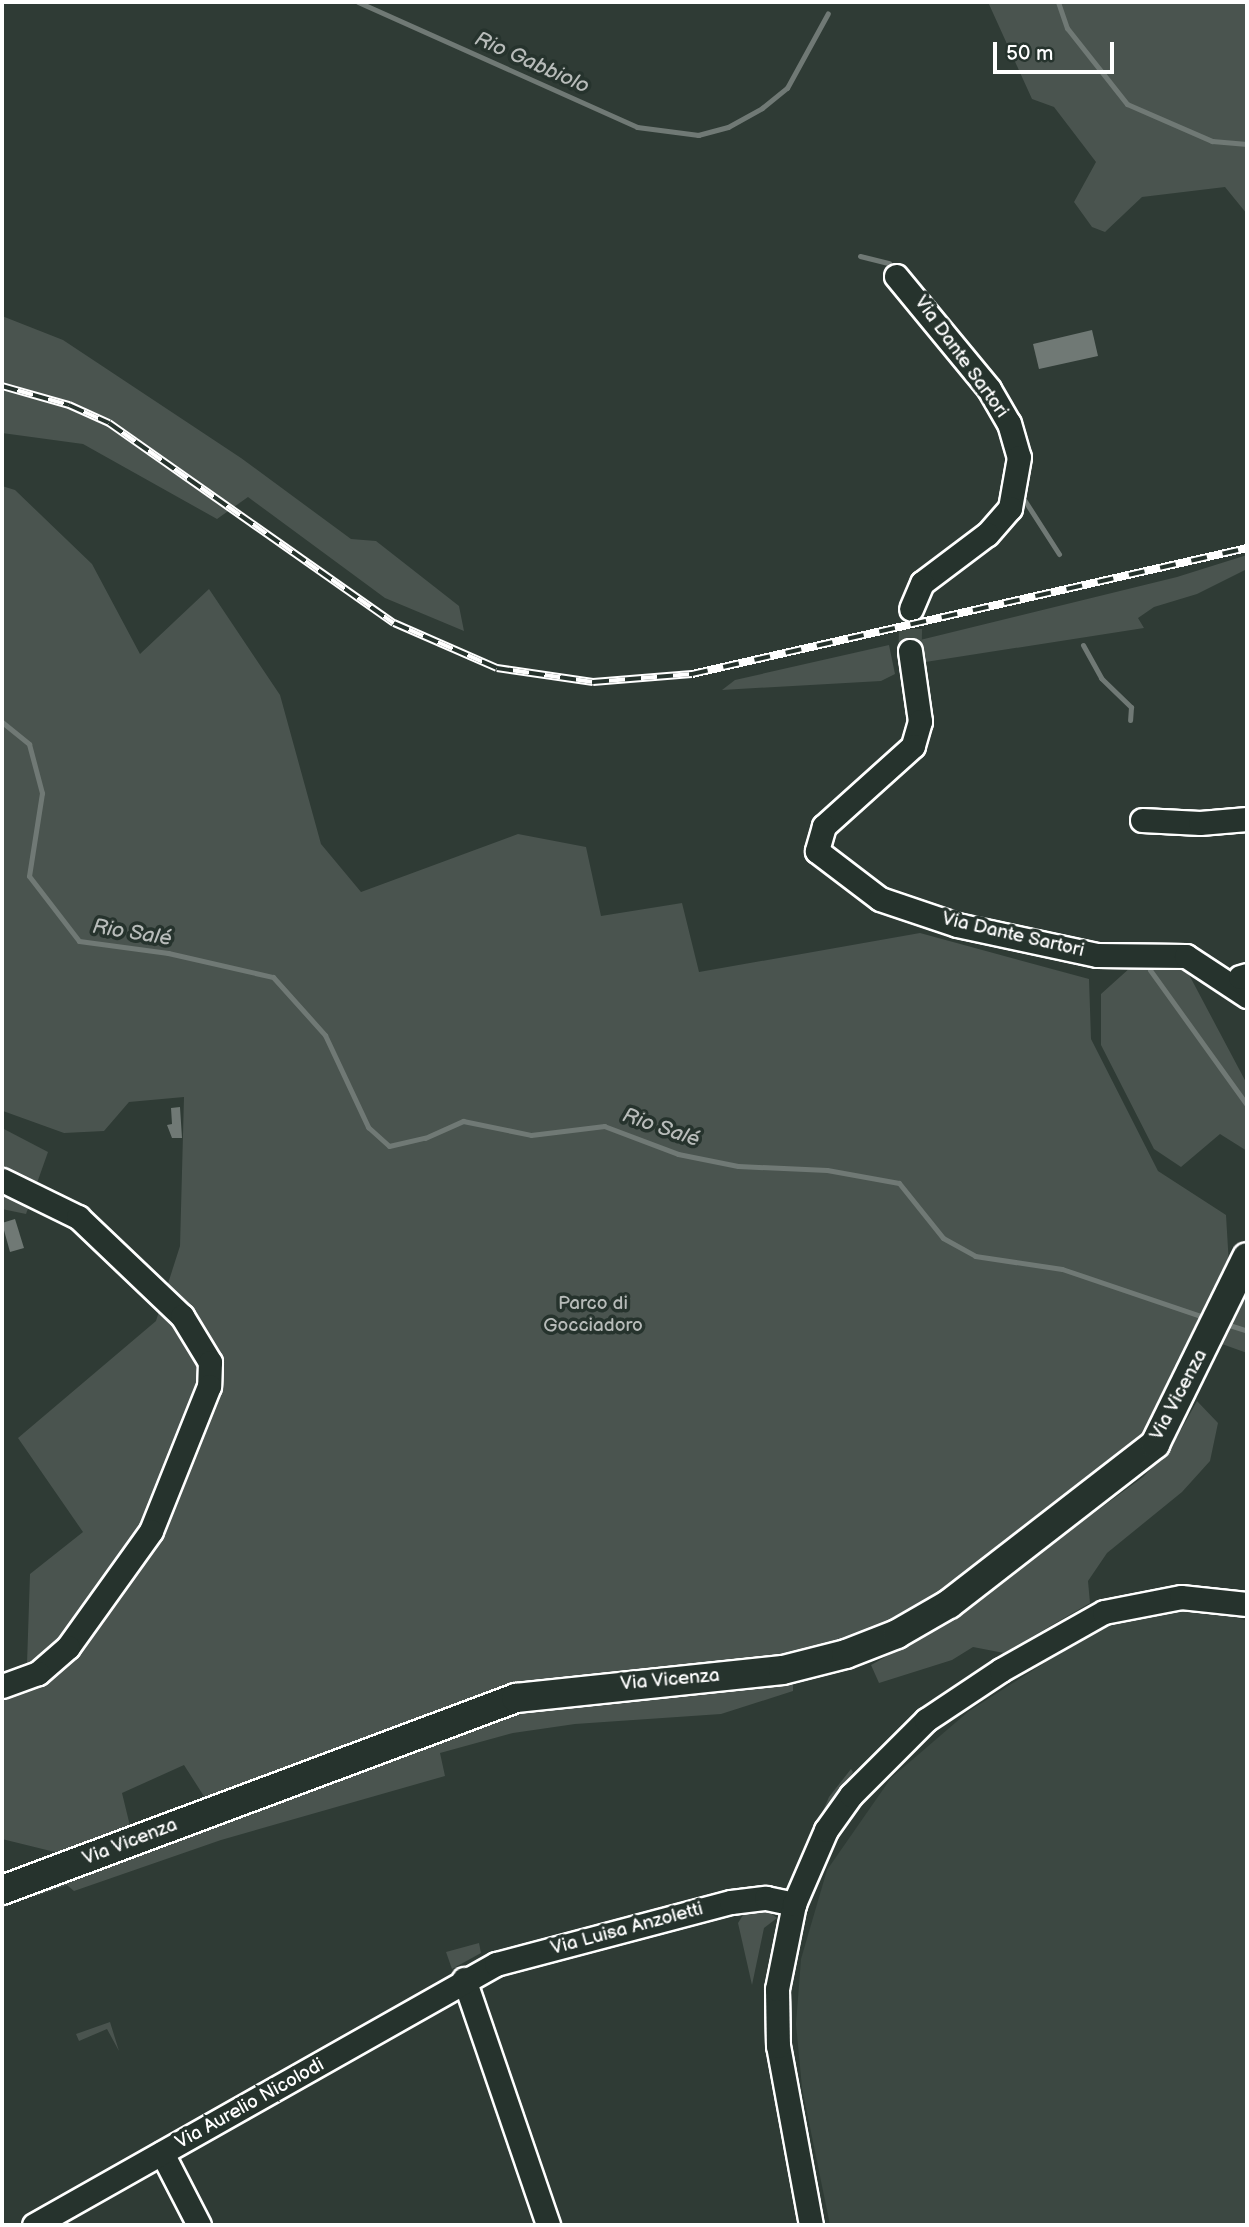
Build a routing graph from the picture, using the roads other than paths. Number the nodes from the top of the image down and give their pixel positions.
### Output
1 (896, 276) dead end
2 (911, 609) tunnel mouth
3 (910, 651) tunnel mouth
4 (1247, 819) edge
5 (1142, 820) dead end
6 (1245, 982) edge
7 (2, 1181) edge
8 (1247, 1257) edge
9 (1247, 1604) edge
10 (2, 1686) edge
11 (2, 1891) edge
12 (794, 1904) junction
13 (464, 1979) junction
14 (162, 2153) junction
15 (34, 2225) edge
16 (199, 2225) edge
17 (548, 2225) edge
18 (811, 2225) edge

1 - 2 street, Via Dante Sartori
3 - 6 street, Via Dante Sartori
4 - 5 street
7 - 10 street
8 - 11 main road, Via Vicenza
9 - 12 street
12 - 13 street, Via Luisa Anzoletti
12 - 18 street
13 - 14 street, Via Aurelio Nicolodi
13 - 17 street
14 - 15 street, Via Aurelio Nicolodi
14 - 16 street

